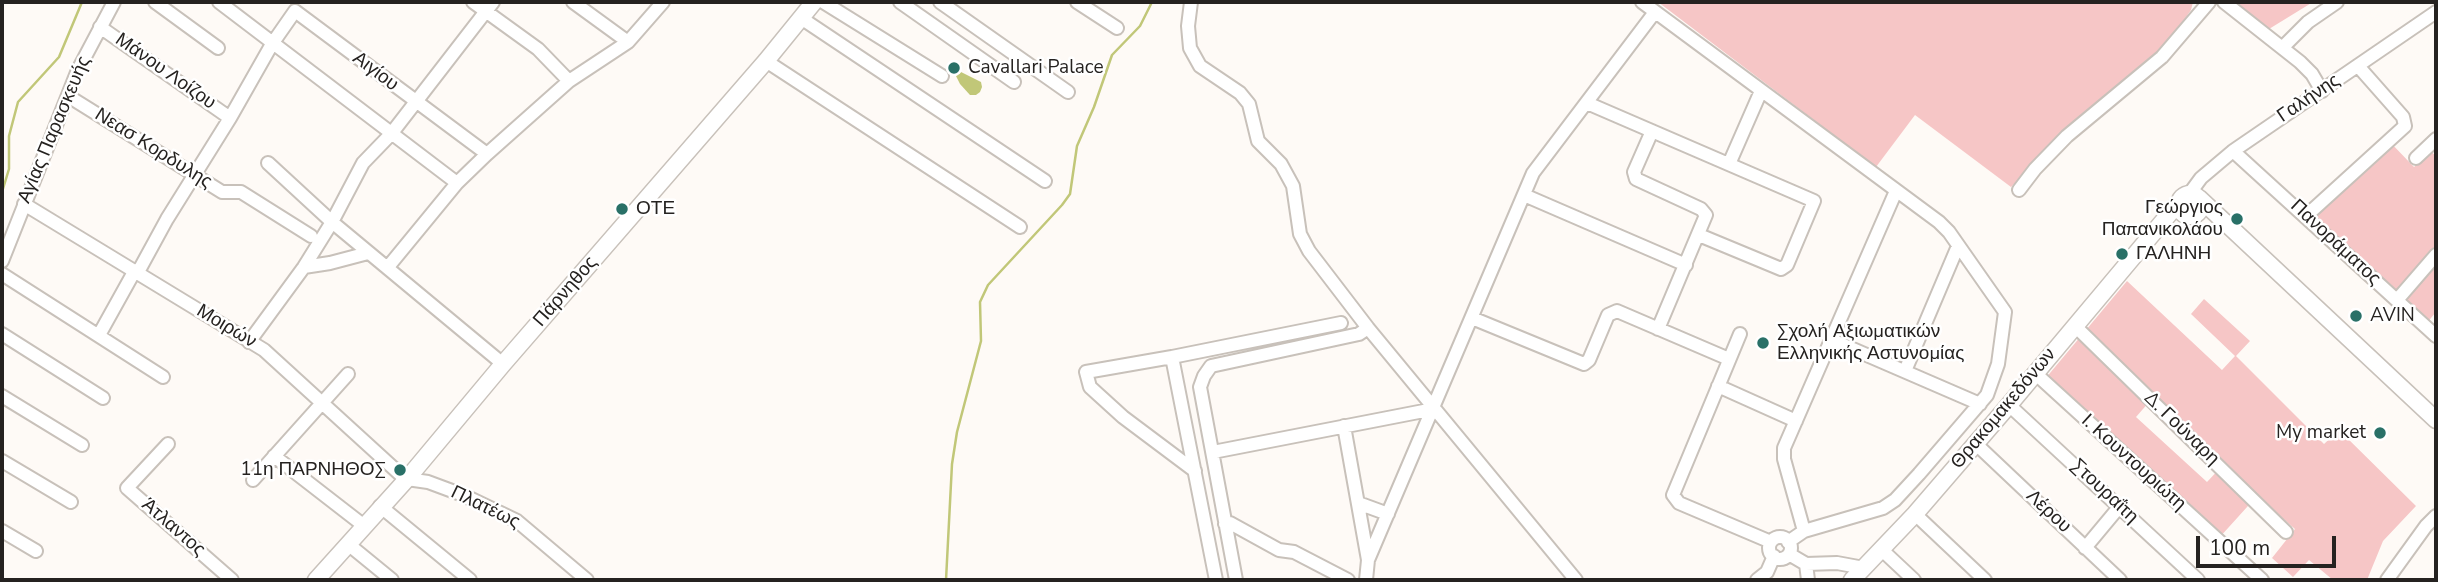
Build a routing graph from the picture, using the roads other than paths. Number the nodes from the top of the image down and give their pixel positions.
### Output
1 (114, 2) edge
2 (155, 2) edge
3 (219, 2) edge
4 (472, 2) edge
5 (573, 2) edge
6 (663, 2) edge
7 (814, 2) edge
8 (823, 2) edge
9 (900, 2) edge
10 (943, 2) edge
11 (1077, 2) edge
12 (1191, 2) edge
13 (1642, 2) edge
14 (2209, 2) edge
15 (2224, 2) edge
16 (2337, 2) edge
17 (489, 7) edge
18 (1655, 12) junction
19 (2436, 12) edge
20 (801, 18) junction
21 (100, 27) junction
22 (1117, 28) dead end
23 (628, 42) junction
24 (272, 44) junction
25 (2283, 47) junction
26 (218, 48) dead end
27 (766, 61) junction
28 (2358, 66) junction
29 (942, 76) dead end
30 (569, 81) junction
31 (1014, 82) dead end
32 (1761, 91) junction
33 (2322, 91) junction
34 (1068, 92) dead end
35 (68, 96) junction
36 (415, 102) junction
37 (1587, 103) junction
38 (230, 118) junction
39 (1652, 131) junction
40 (391, 134) junction
41 (2436, 139) edge
42 (2233, 151) junction
43 (487, 154) junction
44 (2416, 158) dead end
45 (268, 163) dead end
46 (1729, 164) junction
47 (195, 175) junction
48 (1045, 181) dead end
49 (457, 183) junction
50 (2019, 190) dead end
51 (1896, 191) junction
52 (1524, 195) junction
53 (24, 204) junction
54 (2190, 204) junction
55 (2306, 216) junction
56 (332, 222) junction
57 (1020, 227) dead end
58 (1699, 235) junction
59 (311, 236) dead end
60 (1958, 246) junction
61 (368, 253) junction
62 (2436, 255) edge
63 (2, 261) edge
64 (1686, 265) junction
65 (304, 267) junction
66 (388, 267) junction
67 (135, 273) junction
68 (2, 274) edge
69 (2397, 300) junction
70 (1472, 318) junction
71 (1341, 323) dead end
72 (2075, 326) junction
73 (1368, 328) junction
74 (1658, 329) junction
75 (2, 334) edge
76 (1740, 334) dead end
77 (99, 335) junction
78 (2436, 336) edge
79 (1832, 340) junction
80 (248, 342) junction
81 (1172, 357) junction
82 (1730, 359) junction
83 (503, 364) junction
84 (1905, 371) junction
85 (348, 374) dead end
86 (2036, 374) junction
87 (163, 377) dead end
88 (1718, 386) junction
89 (2, 396) edge
90 (103, 398) dead end
91 (322, 403) junction
92 (1980, 404) junction
93 (2009, 405) junction
94 (1434, 409) junction
95 (2436, 420) edge
96 (1797, 421) junction
97 (1344, 426) junction
98 (168, 444) dead end
99 (1976, 444) junction
100 (82, 445) dead end
101 (1213, 452) junction
102 (274, 456) junction
103 (2, 461) edge
104 (1195, 471) junction
105 (407, 479) junction
106 (253, 480) dead end
107 (71, 502) dead end
108 (1358, 503) junction
109 (380, 506) junction
110 (2120, 506) junction
111 (1388, 514) junction
112 (1915, 514) junction
113 (2436, 516) edge
114 (1225, 524) junction
115 (363, 526) junction
116 (2, 531) edge
117 (1804, 531) junction
118 (2286, 532) dead end
119 (1771, 542) junction
120 (348, 544) junction
121 (1789, 548) junction
122 (2085, 548) junction
123 (1882, 550) junction
124 (36, 551) dead end
125 (1774, 556) junction
126 (1368, 559) junction
127 (1806, 564) junction
128 (1858, 574) edge
129 (582, 578) edge
130 (232, 580) edge
131 (316, 580) edge
132 (391, 580) edge
133 (470, 580) edge
134 (1216, 580) edge
135 (1236, 580) edge
136 (1348, 580) edge
137 (1366, 580) edge
138 (1576, 580) edge
139 (1757, 580) edge
140 (1808, 580) edge
141 (1914, 580) edge
142 (1985, 580) edge
143 (2120, 580) edge
144 (2198, 580) edge
145 (2262, 580) edge
146 (2387, 580) edge

1 - 21 street, Αγίας Παρασκευής
2 - 26 street
3 - 24 street, Αιγίου
4 - 17 street
5 - 23 street
6 - 23 street
7 - 20 main road, Πάρνηθος
8 - 29 street
9 - 31 street
10 - 34 street
11 - 22 street
12 - 73 street
13 - 18 street
14 - 50 street
15 - 25 street
16 - 25 street
17 - 30 street
17 - 36 street
18 - 32 street
18 - 37 street
19 - 28 street, Γαλήνης
20 - 27 main road, Πάρνηθος
20 - 48 street
21 - 35 street, Αγίας Παρασκευής
21 - 38 street, Μάνου Λοίζου
23 - 30 street
24 - 36 street, Αιγίου
24 - 38 street
24 - 40 street, Αιγίου
25 - 33 street
27 - 57 street
27 - 83 main road, Πάρνηθος
28 - 33 street, Γαλήνης
28 - 55 street
30 - 43 street
32 - 46 street
32 - 51 street
33 - 42 street, Γαλήνης
35 - 47 street, Νεασ Κορδυλης
35 - 53 street, Αγίας Παρασκευής
36 - 40 street
36 - 43 street, Αιγίου
37 - 39 street
37 - 52 street
38 - 47 street
39 - 46 street
39 - 58 street
40 - 49 street, Αιγίου
40 - 56 street
41 - 44 street
42 - 54 street, Γαλήνης
42 - 55 street, Πανοράματος
43 - 49 street
45 - 56 street
46 - 58 street
47 - 59 street, Νεασ Κορδυλης
47 - 67 street
49 - 66 street
51 - 60 street
51 - 79 street
52 - 64 street
52 - 70 street
53 - 63 street, Αγίας Παρασκευής
53 - 67 street, Μοιρών
54 - 72 main road, Θρακομακεδόνων
54 - 95 main road
55 - 69 street, Πανοράματος
56 - 61 street
56 - 65 street
58 - 64 street
60 - 84 street
60 - 92 street
61 - 65 street
61 - 66 street
62 - 69 street
64 - 74 street
65 - 80 street
66 - 83 street
67 - 77 street
67 - 80 street, Μοιρών
68 - 77 street
69 - 78 street, Πανοράματος
70 - 74 street
70 - 94 street
71 - 81 street
72 - 86 main road, Θρακομακεδόνων
72 - 118 street, Δ. Γούναρη
73 - 94 street
73 - 101 street
74 - 82 street
75 - 90 street
76 - 82 street
77 - 87 street
79 - 84 street
79 - 96 street
80 - 91 street, Μοιρών
81 - 104 street
81 - 104 street
82 - 88 street
83 - 105 main road, Πάρνηθος
84 - 92 street
85 - 91 street
86 - 93 main road, Θρακομακεδόνων
86 - 145 street, Ι. Κουντουριώτη
88 - 96 street
88 - 119 street
89 - 100 street
91 - 102 street
91 - 105 street, Μοιρών
92 - 117 street
93 - 99 main road, Θρακομακεδόνων
93 - 110 street, Στουραΐτη
94 - 97 street
94 - 111 street
94 - 138 street
96 - 117 street
97 - 101 street
97 - 108 street
98 - 130 street, Άτλαντος
99 - 112 main road, Θρακομακεδόνων
99 - 122 street, Λέρου
101 - 114 street
102 - 106 street
102 - 115 street
103 - 107 street
104 - 134 street
105 - 109 main road, Πάρνηθος
105 - 129 street, Πλατέως
108 - 111 street
108 - 126 street
109 - 115 main road, Πάρνηθος
109 - 133 street
110 - 122 street
110 - 144 street, Στουραΐτη
111 - 126 street
112 - 123 main road, Θρακομακεδόνων
112 - 142 street
113 - 146 street
114 - 135 street
114 - 136 street
115 - 120 main road, Πάρνηθος
116 - 124 street
117 - 121 street
119 - 121 street
119 - 125 street
120 - 131 main road, Πάρνηθος
120 - 132 street
121 - 125 street
121 - 127 street
122 - 143 street, Λέρου
123 - 128 main road, Θρακομακεδόνων
123 - 141 street
125 - 139 street
126 - 137 street
127 - 128 street
127 - 140 street

